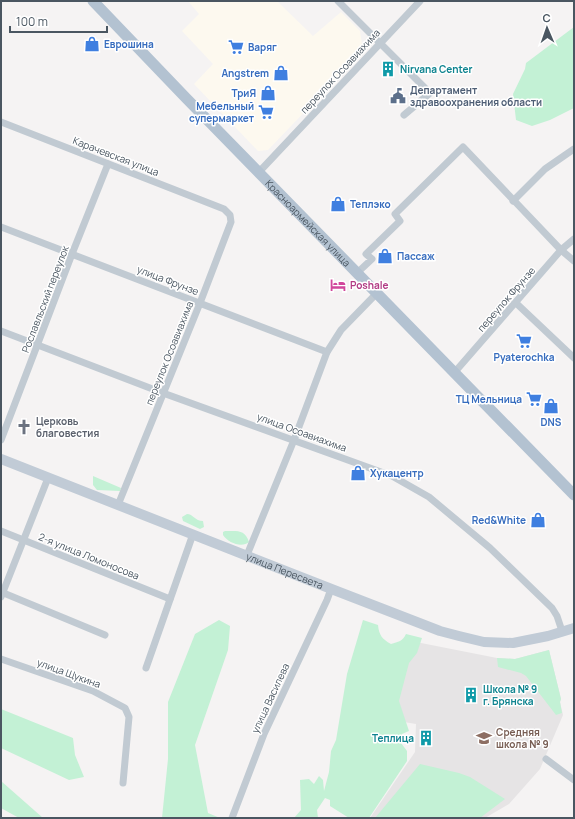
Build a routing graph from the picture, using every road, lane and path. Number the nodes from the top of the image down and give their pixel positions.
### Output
1 (93, 1) edge
2 (338, 1) edge
3 (420, 1) edge
4 (380, 43) junction
5 (404, 115) dead end
6 (1, 122) edge
7 (574, 149) edge
8 (108, 164) junction
9 (259, 172) junction
10 (513, 200) junction
11 (224, 209) joint
12 (1, 227) edge
13 (574, 239) edge
14 (561, 250) junction
15 (72, 254) junction
16 (574, 261) edge
17 (357, 273) junction
18 (377, 293) junction
19 (200, 303) junction
20 (516, 303) junction
21 (1, 331) edge
22 (38, 345) junction
23 (327, 352) junction
24 (574, 358) edge
25 (454, 373) junction
26 (164, 393) junction
27 (1, 440) edge
28 (294, 440) junction
29 (1, 460) edge
30 (48, 478) junction
31 (574, 495) edge
32 (118, 505) junction
33 (1, 531) edge
34 (193, 534) junction
35 (23, 540) junction
36 (247, 555) junction
37 (331, 589) junction
38 (2, 594) edge
39 (170, 599) junction
40 (574, 628) edge
41 (562, 632) junction
42 (105, 635) dead end
43 (1, 659) edge
44 (146, 668) dead end
45 (546, 759) dead end
46 (574, 780) edge
47 (123, 783) dead end
48 (232, 818) edge

1 - 9 main road, Красноармейская улица
2 - 4 street
3 - 4 street, переулок Осоавиахима
4 - 5 street
4 - 9 street, переулок Осоавиахима
6 - 8 street, Карачевская улица
7 - 10 street
8 - 11 street, Карачевская улица
8 - 15 street, Рославльский переулок
9 - 17 main road, Красноармейская улица
10 - 14 street
10 - 17 street
11 - 19 street, переулок Осоавиахима
12 - 15 street, улица Фрунзе
13 - 14 street, переулок Фрунзе
14 - 16 street
14 - 20 street, переулок Фрунзе
15 - 19 street, улица Фрунзе
15 - 22 street, Рославльский переулок
17 - 18 main road, Красноармейская улица
18 - 23 street
18 - 25 main road, Красноармейская улица
19 - 23 street, улица Фрунзе
19 - 26 street, переулок Осоавиахима
20 - 24 street
20 - 25 street, переулок Фрунзе
21 - 22 street, улица Осоавиахима
22 - 26 street, улица Осоавиахима
22 - 27 street, Рославльский переулок
23 - 28 street
25 - 31 main road, Красноармейская улица
26 - 28 street, улица Осоавиахима
26 - 32 street, переулок Осоавиахима
28 - 36 street
28 - 41 street, улица Осоавиахима
29 - 30 main road, улица Пересвета
30 - 32 main road, улица Пересвета
30 - 35 street
32 - 34 main road, улица Пересвета
33 - 35 street, 2-я улица Ломоносова
34 - 36 main road, улица Пересвета
34 - 39 street
35 - 38 street
35 - 39 street, 2-я улица Ломоносова
36 - 37 main road, улица Пересвета
37 - 41 main road, улица Пересвета
37 - 48 street, улица Василева
38 - 42 street
39 - 44 street
40 - 41 main road, улица Пересвета
43 - 47 street, улица Щукина
45 - 46 street

